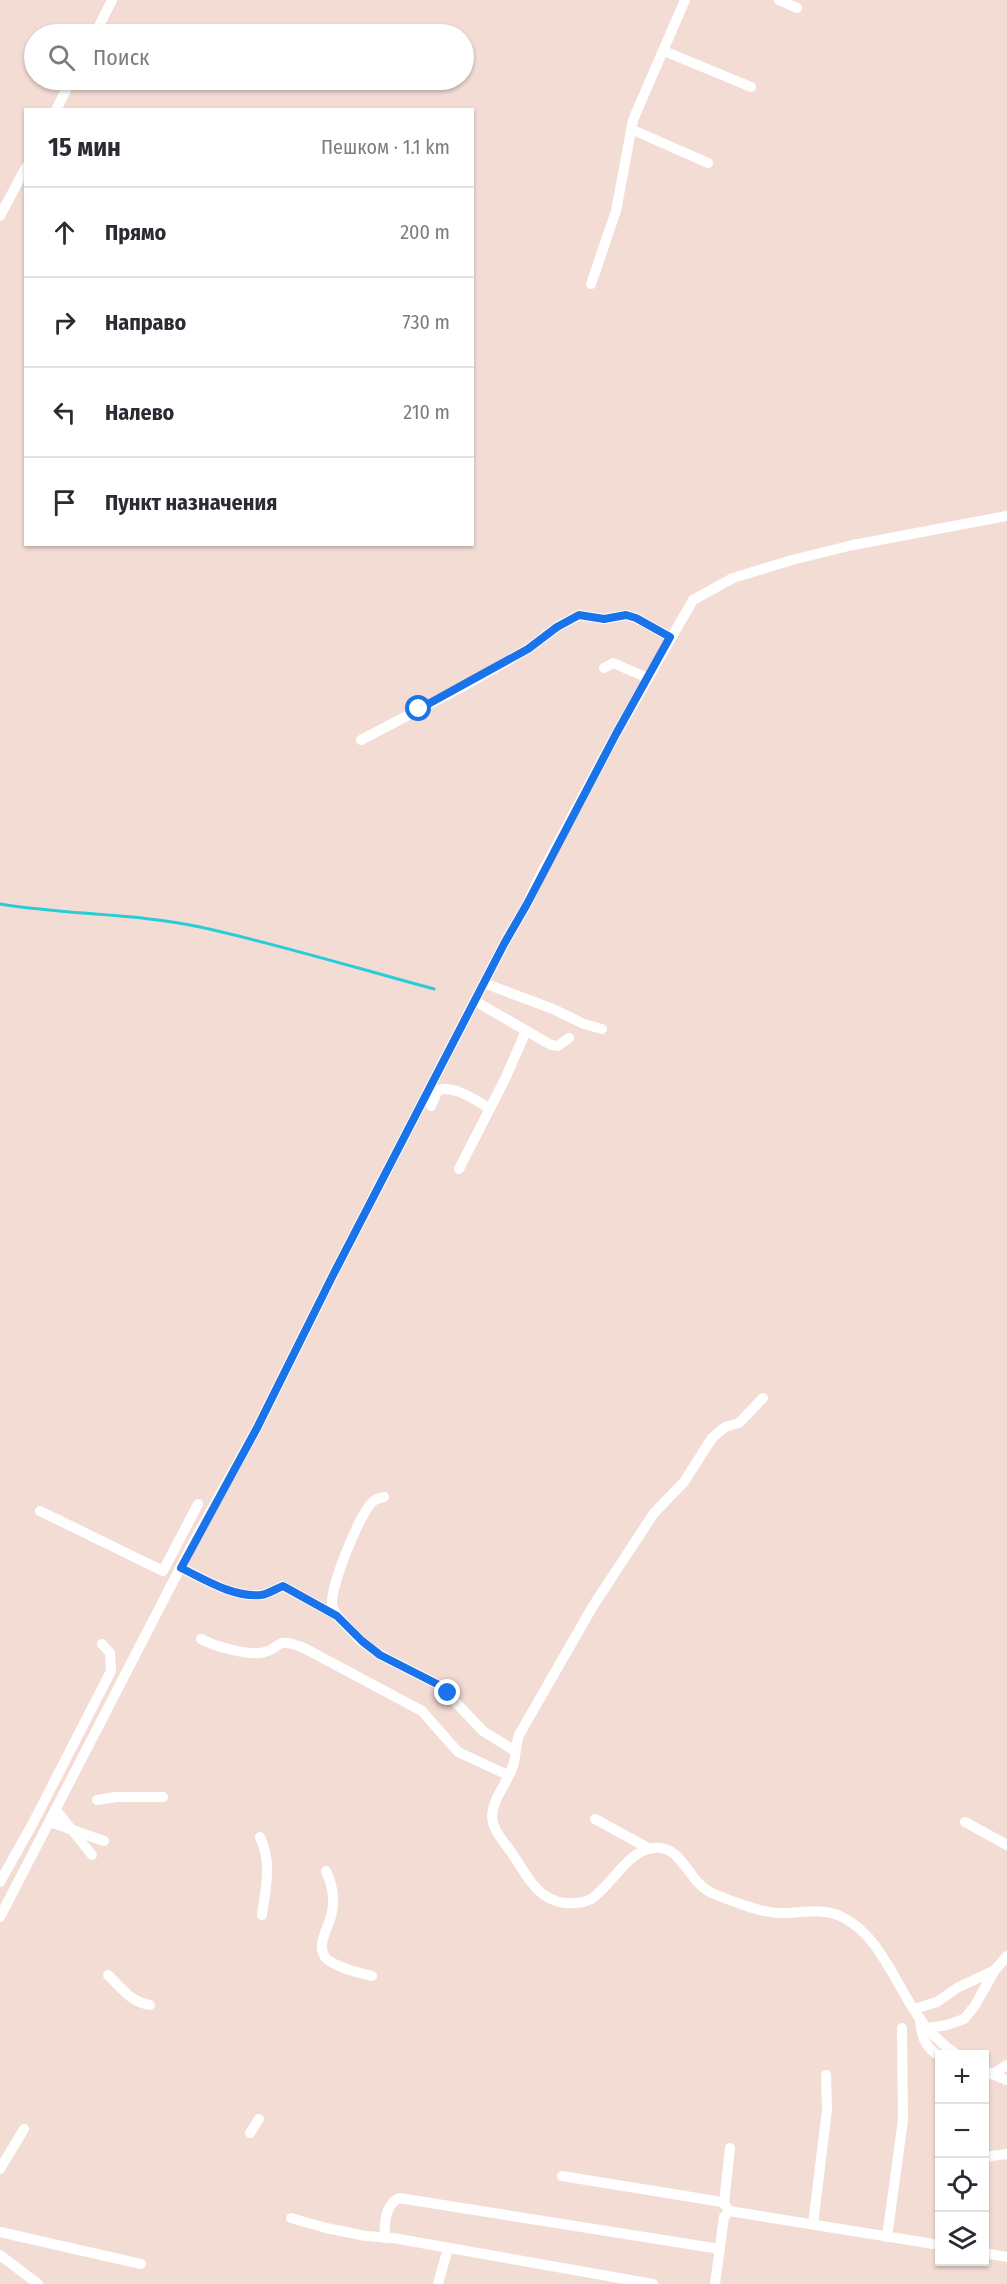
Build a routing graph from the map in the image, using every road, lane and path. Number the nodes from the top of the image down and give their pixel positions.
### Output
1 (112, 0) edge
2 (685, 0) edge
3 (779, 0) edge
4 (797, 8) dead end
5 (99, 24) edge
6 (664, 51) junction
7 (751, 87) dead end
8 (66, 90) edge
9 (57, 108) edge
10 (633, 130) junction
11 (708, 163) dead end
12 (24, 171) edge
13 (0, 216) edge
14 (591, 284) dead end
15 (1007, 516) edge
16 (670, 637) junction
17 (604, 668) dead end
18 (648, 678) junction
19 (361, 740) dead end
20 (484, 983) junction
21 (475, 1001) junction
22 (602, 1029) dead end
23 (526, 1031) junction
24 (569, 1038) dead end
25 (433, 1090) junction
26 (431, 1106) dead end
27 (489, 1108) junction
28 (459, 1169) dead end
29 (763, 1398) dead end
30 (384, 1497) dead end
31 (198, 1504) dead end
32 (40, 1511) dead end
33 (181, 1568) junction
34 (337, 1616) junction
35 (201, 1639) dead end
36 (102, 1644) dead end
37 (515, 1751) junction
38 (508, 1775) junction
39 (163, 1797) dead end
40 (97, 1800) dead end
41 (56, 1810) junction
42 (595, 1819) dead end
43 (50, 1822) junction
44 (965, 1822) dead end
45 (71, 1830) junction
46 (260, 1837) dead end
47 (104, 1841) dead end
48 (1007, 1845) edge
49 (650, 1849) junction
50 (92, 1855) dead end
51 (326, 1871) dead end
52 (0, 1882) edge
53 (262, 1915) dead end
54 (0, 1917) edge
55 (1007, 1956) edge
56 (995, 1970) junction
57 (108, 1975) dead end
58 (372, 1976) dead end
59 (150, 2005) dead end
60 (917, 2013) junction
61 (902, 2028) dead end
62 (928, 2028) junction
63 (951, 2050) edge
64 (935, 2053) edge
65 (1007, 2065) edge
66 (989, 2072) edge
67 (826, 2075) dead end
68 (1007, 2080) edge
69 (259, 2119) dead end
70 (24, 2129) dead end
71 (250, 2133) dead end
72 (730, 2148) dead end
73 (1007, 2154) edge
74 (989, 2156) edge
75 (0, 2169) edge
76 (562, 2176) dead end
77 (727, 2207) junction
78 (291, 2218) dead end
79 (813, 2224) junction
80 (0, 2232) edge
81 (887, 2237) junction
82 (385, 2238) junction
83 (935, 2244) edge
84 (448, 2248) junction
85 (720, 2249) junction
86 (989, 2254) edge
87 (0, 2255) edge
88 (1007, 2257) edge
89 (141, 2264) dead end
90 (38, 2284) edge
91 (438, 2284) edge
92 (653, 2284) edge
93 (715, 2284) edge

1 - 5 street
2 - 6 street
3 - 4 street
6 - 7 street
6 - 10 street
8 - 9 street
10 - 11 street
10 - 14 street
12 - 13 street
15 - 16 street
16 - 18 street
16 - 19 street
17 - 18 street
18 - 20 street
20 - 21 street
20 - 22 street
21 - 23 street
21 - 25 street
23 - 24 street
23 - 27 street
25 - 26 street
25 - 27 street
25 - 33 street
27 - 28 street
29 - 37 street
30 - 34 street
31 - 32 street
33 - 34 street
33 - 41 street
34 - 37 street
35 - 38 street
36 - 52 street
37 - 38 street
38 - 49 street
39 - 40 street
41 - 43 street
41 - 45 street
42 - 49 street
43 - 45 street
43 - 54 street
44 - 48 street
45 - 47 street
45 - 50 street
46 - 53 street
49 - 60 street
51 - 58 street
55 - 56 street
56 - 60 street
56 - 62 street
57 - 59 street
60 - 62 street
60 - 64 street
61 - 81 street
62 - 63 street
65 - 66 street
66 - 68 street
67 - 79 street
69 - 71 street
70 - 75 street
72 - 77 street
73 - 74 street
76 - 77 street
77 - 79 street
77 - 85 street
78 - 82 street
79 - 81 street
80 - 89 street
81 - 83 street
82 - 84 street
82 - 85 street
84 - 91 street
84 - 92 street
85 - 93 street
86 - 88 street
87 - 90 street

